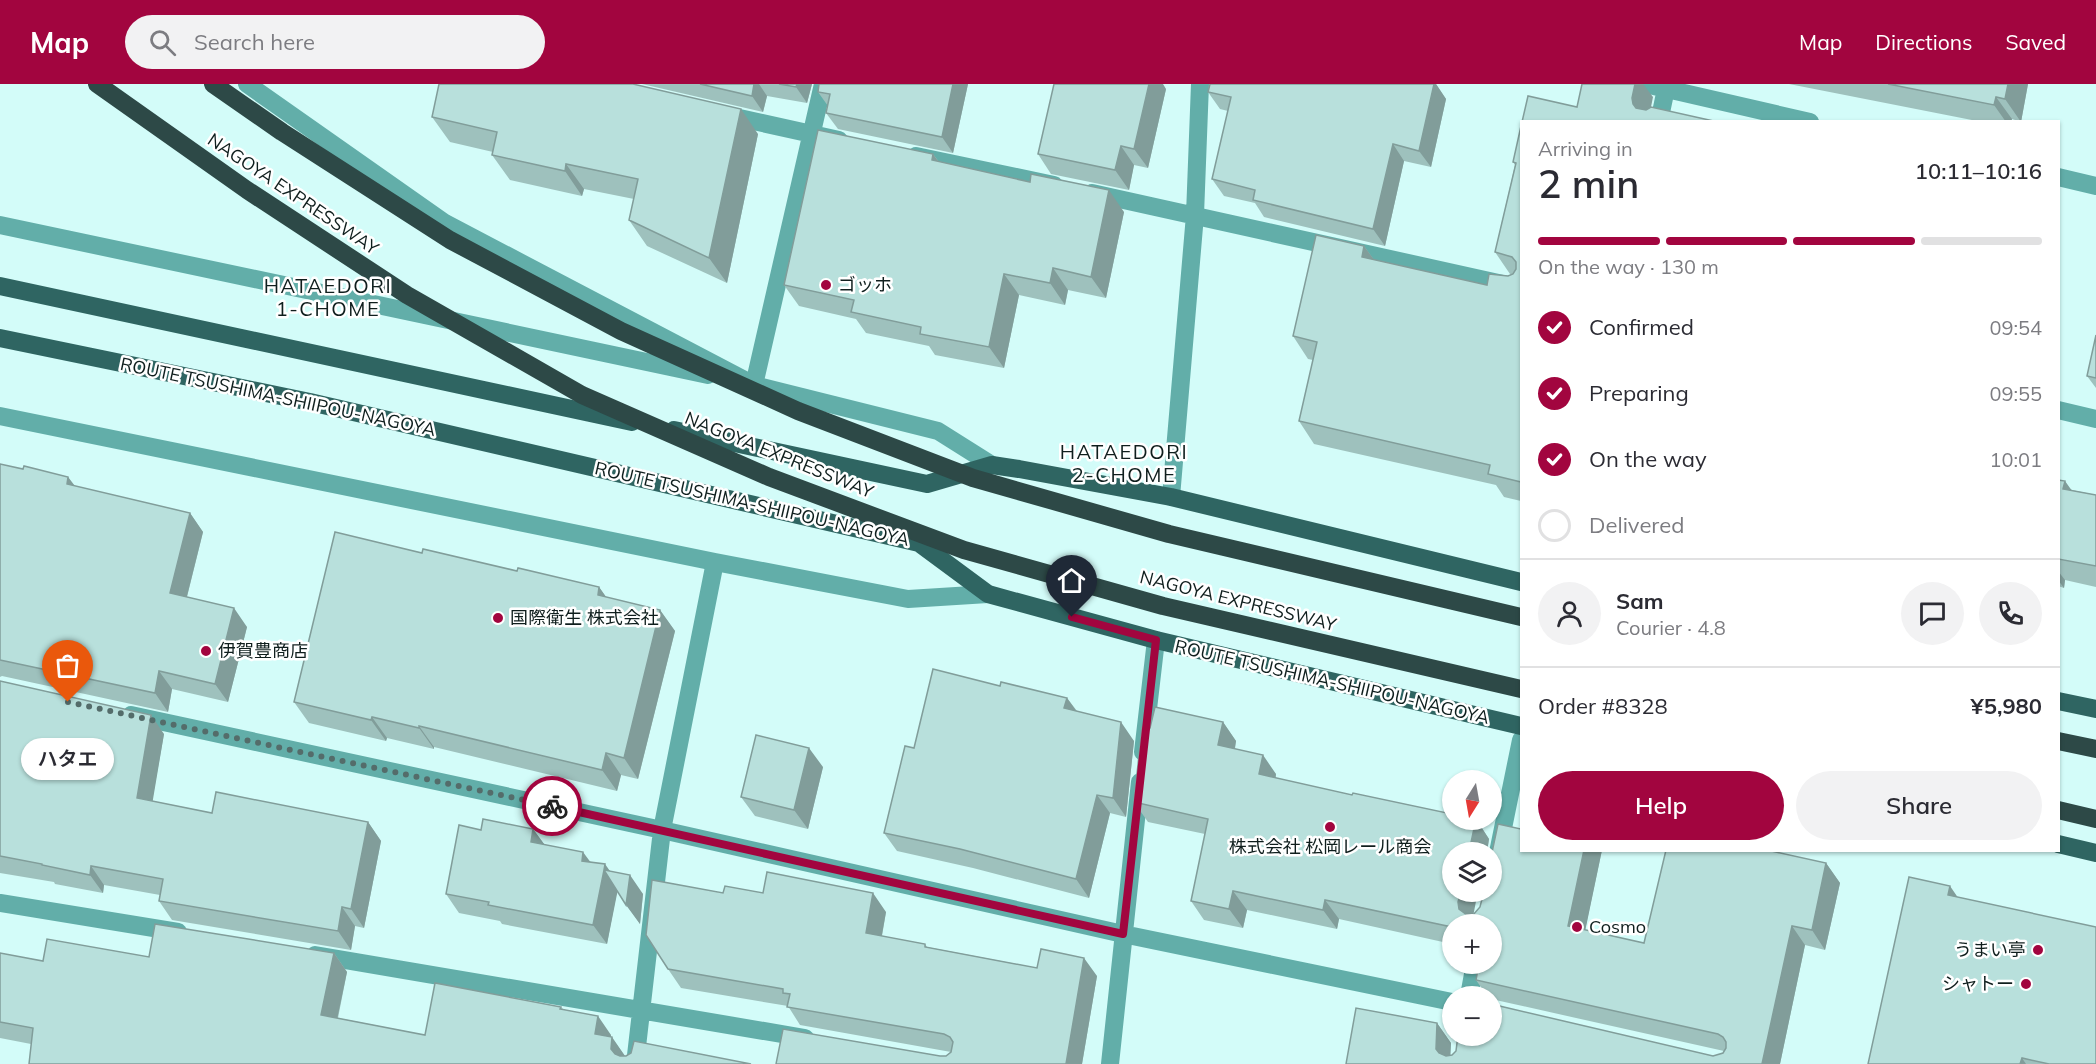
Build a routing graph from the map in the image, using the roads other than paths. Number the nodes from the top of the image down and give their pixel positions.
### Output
1 (97, 84) edge
2 (213, 84) edge
3 (247, 84) edge
4 (823, 84) edge
5 (1200, 84) edge
6 (1644, 84) edge
7 (1666, 86) edge
8 (708, 111) edge
9 (1659, 120) edge
10 (1802, 120) edge
11 (812, 135) junction
12 (857, 144) edge
13 (901, 153) edge
14 (2060, 177) edge
15 (2096, 186) edge
16 (1195, 215) junction
17 (0, 225) edge
18 (0, 286) edge
19 (1520, 288) edge
20 (0, 338) edge
21 (753, 385) junction
22 (2060, 410) edge
23 (0, 416) edge
24 (2096, 419) edge
25 (992, 465) junction
26 (1171, 497) junction
27 (715, 562) junction
28 (1520, 582) edge
29 (987, 594) junction
30 (1520, 617) edge
31 (1156, 640) junction
32 (1520, 689) edge
33 (2060, 701) edge
34 (2096, 709) edge
35 (116, 712) edge
36 (1520, 726) edge
37 (2060, 741) edge
38 (1520, 745) edge
39 (2096, 749) edge
40 (2060, 810) edge
41 (2096, 819) edge
42 (662, 830) junction
43 (1500, 842) edge
44 (2060, 844) edge
45 (2096, 852) edge
46 (0, 903) edge
47 (1123, 934) junction
48 (198, 935) edge
49 (303, 953) edge
50 (1442, 1000) edge
51 (642, 1009) junction
52 (827, 1041) edge
53 (635, 1064) edge
54 (1110, 1064) edge

1 - 32 highway, NAGOYA EXPRESSWAY, bridge
2 - 30 highway, bridge
3 - 21 street
4 - 11 street
5 - 16 street
6 - 7 street
7 - 9 street
7 - 10 street
8 - 11 street
11 - 12 street
11 - 21 street
13 - 16 street
14 - 15 street
16 - 19 street
16 - 26 street
17 - 21 street
18 - 25 main road
20 - 29 main road, ROUTE TSUSHIMA-SHIIPOU-NAGOYA
21 - 25 street
22 - 24 street
23 - 27 street
25 - 26 main road
26 - 28 main road
27 - 29 street
27 - 42 street
29 - 31 main road, ROUTE TSUSHIMA-SHIIPOU-NAGOYA
31 - 36 main road, ROUTE TSUSHIMA-SHIIPOU-NAGOYA
31 - 47 street
33 - 34 main road
35 - 42 street
37 - 39 highway
38 - 43 street
40 - 41 highway
42 - 47 street
42 - 51 street
44 - 45 main road
46 - 48 street
47 - 50 street
47 - 54 street
49 - 51 street
51 - 52 street
51 - 53 street

